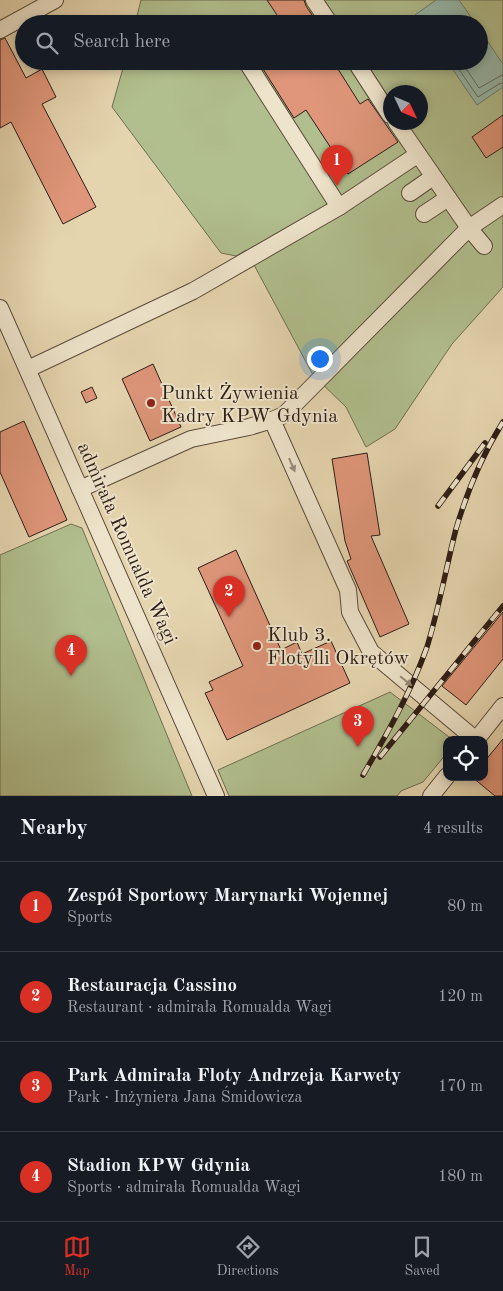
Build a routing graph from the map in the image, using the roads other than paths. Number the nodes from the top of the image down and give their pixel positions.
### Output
1 (55, 0) edge
2 (314, 0) edge
3 (28, 15) edge
4 (324, 15) edge
5 (15, 22) edge
6 (0, 30) edge
7 (252, 70) edge
8 (361, 70) edge
9 (383, 104) edge
10 (401, 130) edge
11 (417, 155) junction
12 (433, 177) junction
13 (410, 193) dead end
14 (448, 198) junction
15 (503, 205) edge
16 (339, 207) junction
17 (424, 214) dead end
18 (469, 228) junction
19 (484, 246) dead end
20 (0, 308) edge
21 (28, 369) junction
22 (272, 420) junction
23 (80, 489) junction
24 (503, 706) edge
25 (471, 736) edge
26 (479, 736) edge
27 (443, 781) edge
28 (216, 796) edge
29 (431, 796) edge

1 - 3 street
2 - 4 street
5 - 6 street
7 - 16 street
8 - 9 street
10 - 11 street
11 - 12 street
11 - 16 street
12 - 13 street
12 - 14 street
14 - 17 street
14 - 18 street
15 - 18 street
16 - 21 street
18 - 19 street
18 - 22 street
20 - 21 street, admirała Romualda Wagi
21 - 23 street, admirała Romualda Wagi
22 - 23 street
22 -> 25 street
23 - 28 street, admirała Romualda Wagi
24 - 26 street
27 - 29 street

